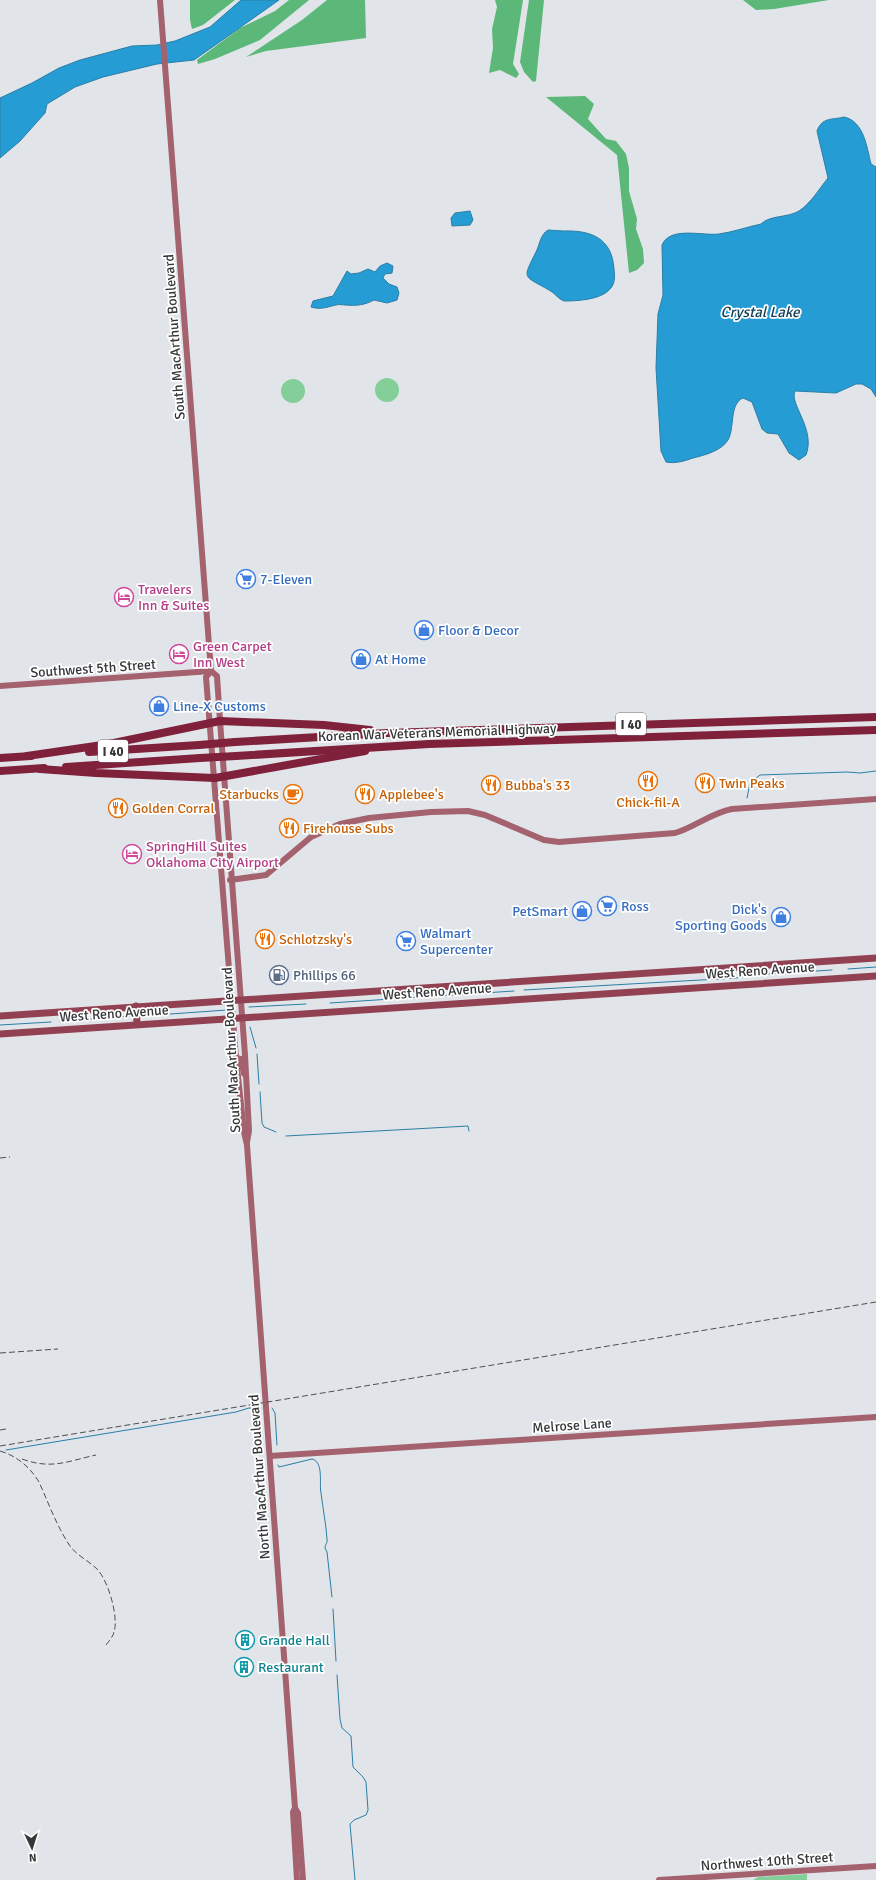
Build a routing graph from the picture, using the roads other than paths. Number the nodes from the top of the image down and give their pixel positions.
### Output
1 (160, 0) edge
2 (211, 671) junction
3 (0, 686) edge
4 (876, 717) edge
5 (220, 721) junction
6 (210, 723) junction
7 (876, 730) edge
8 (387, 732) junction
9 (391, 746) junction
10 (27, 756) junction
11 (0, 758) edge
12 (40, 769) junction
13 (0, 772) edge
14 (225, 777) junction
15 (215, 778) junction
16 (876, 799) edge
17 (222, 880) junction
18 (232, 880) junction
19 (225, 919) junction
20 (236, 932) junction
21 (227, 940) junction
22 (238, 955) junction
23 (876, 958) edge
24 (876, 976) edge
25 (241, 1000) junction
26 (232, 1001) junction
27 (136, 1006) junction
28 (0, 1016) edge
29 (233, 1018) junction
30 (242, 1018) junction
31 (137, 1024) junction
32 (0, 1034) edge
33 (236, 1058) junction
34 (246, 1079) junction
35 (247, 1145) junction
36 (876, 1417) edge
37 (270, 1456) junction
38 (295, 1808) junction
39 (876, 1866) edge
40 (297, 1880) edge
41 (303, 1880) edge
42 (659, 1880) edge

1 - 2 main road, South MacArthur Boulevard
2 - 3 main road, Southwest 5th Street
2 - 5 main road, South MacArthur Boulevard
2 - 6 main road, South MacArthur Boulevard
4 - 8 highway, Korean War Veterans Memorial Highway / I 40
5 - 6 highway
5 - 8 highway
5 - 14 main road, South MacArthur Boulevard
6 - 10 highway
6 - 15 main road, South MacArthur Boulevard
7 - 9 highway, Korean War Veterans Memorial Highway / I 40
8 - 10 highway, Korean War Veterans Memorial Highway / I 40, bridge
9 - 12 highway, Korean War Veterans Memorial Highway / I 40, bridge
9 - 14 highway
10 - 11 highway, Korean War Veterans Memorial Highway / I 40
12 - 13 highway, Korean War Veterans Memorial Highway / I 40
12 - 15 highway
14 - 15 highway
14 - 18 main road, South MacArthur Boulevard
15 - 17 main road, South MacArthur Boulevard
16 - 18 main road
17 - 18 main road
17 - 19 main road, South MacArthur Boulevard
18 - 20 main road, South MacArthur Boulevard
19 - 20 main road
19 - 21 main road, South MacArthur Boulevard
20 - 22 main road, South MacArthur Boulevard
21 - 22 main road
21 - 26 main road, South MacArthur Boulevard
22 - 25 main road, South MacArthur Boulevard
23 - 25 main road, West Reno Avenue
24 - 30 main road, West Reno Avenue
25 - 26 main road, West Reno Avenue
25 - 30 main road, South MacArthur Boulevard
26 - 27 main road, West Reno Avenue
26 - 29 main road, South MacArthur Boulevard
27 - 28 main road, West Reno Avenue
27 - 31 main road
29 - 30 main road, West Reno Avenue
29 - 31 main road, West Reno Avenue
29 - 33 main road, South MacArthur Boulevard
30 - 34 main road, South MacArthur Boulevard
31 - 32 main road, West Reno Avenue
33 - 34 main road
33 - 35 main road, South MacArthur Boulevard
34 - 35 main road, South MacArthur Boulevard
35 - 37 main road, North MacArthur Boulevard
36 - 37 main road, Melrose Lane
37 - 38 main road, North MacArthur Boulevard
38 - 40 main road, North MacArthur Boulevard
38 - 41 main road, North MacArthur Boulevard
39 - 42 main road, Northwest 10th Street

